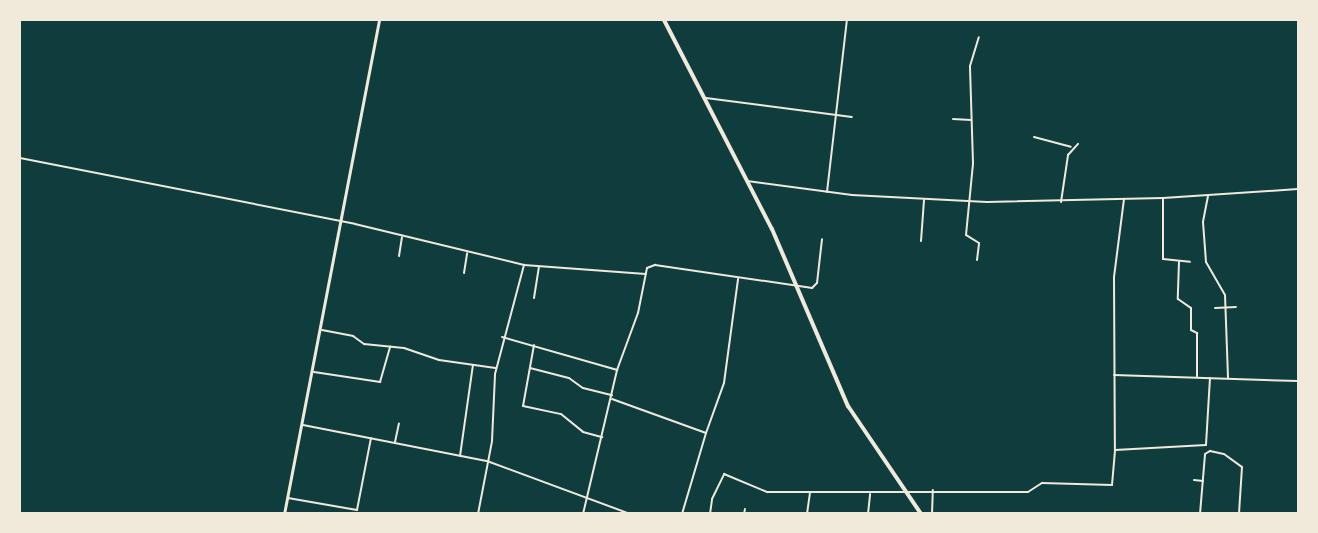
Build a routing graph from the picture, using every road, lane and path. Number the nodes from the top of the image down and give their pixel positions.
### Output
1 (379, 20) edge
2 (664, 20) edge
3 (847, 20) edge
4 (979, 37) dead end
5 (703, 98) junction
6 (833, 113) junction
7 (852, 117) dead end
8 (953, 119) dead end
9 (972, 120) junction
10 (1034, 137) dead end
11 (1077, 144) dead end
12 (1072, 147) junction
13 (20, 158) edge
14 (747, 181) junction
15 (1299, 189) edge
16 (826, 192) junction
17 (1208, 195) junction
18 (1163, 198) junction
19 (1124, 199) junction
20 (924, 200) junction
21 (969, 201) junction
22 (1061, 202) junction
23 (341, 222) junction
24 (402, 237) junction
25 (822, 238) dead end
26 (921, 241) dead end
27 (467, 254) junction
28 (399, 256) dead end
29 (977, 260) dead end
30 (1179, 262) junction
31 (1190, 262) dead end
32 (524, 265) junction
33 (539, 267) junction
34 (464, 273) dead end
35 (646, 274) junction
36 (738, 279) junction
37 (796, 285) junction
38 (534, 298) dead end
39 (1226, 307) junction
40 (1236, 307) dead end
41 (1215, 308) dead end
42 (322, 330) junction
43 (502, 337) junction
44 (534, 345) junction
45 (390, 346) junction
46 (474, 365) junction
47 (530, 368) junction
48 (496, 369) junction
49 (617, 370) junction
50 (314, 372) junction
51 (1114, 375) junction
52 (1197, 377) junction
53 (1210, 378) junction
54 (1228, 378) junction
55 (1299, 381) edge
56 (612, 397) junction
57 (399, 423) dead end
58 (303, 425) junction
59 (706, 433) junction
60 (602, 437) junction
61 (372, 438) junction
62 (395, 442) junction
63 (1201, 446) junction
64 (1115, 450) junction
65 (1205, 452) junction
66 (460, 456) junction
67 (487, 461) junction
68 (1194, 480) dead end
69 (1205, 481) junction
70 (933, 490) junction
71 (906, 491) junction
72 (810, 493) junction
73 (870, 494) junction
74 (587, 496) junction
75 (288, 498) junction
76 (345, 509) junction
77 (745, 509) dead end
78 (284, 513) edge
79 (343, 513) edge
80 (478, 513) edge
81 (583, 513) edge
82 (630, 513) edge
83 (682, 513) edge
84 (710, 513) edge
85 (744, 513) edge
86 (807, 513) edge
87 (868, 513) edge
88 (921, 513) edge
89 (932, 513) edge
90 (1200, 513) edge
91 (1239, 513) edge

1 - 23 street
2 - 5 highway
3 - 6 street
4 - 9 street
5 - 6 street
5 - 14 highway
6 - 7 street
6 - 16 street
8 - 9 street
9 - 21 street
10 - 12 street
11 - 12 street
12 - 22 street
13 - 23 street
14 - 16 street
14 - 37 highway
15 - 17 street
16 - 20 street
17 - 18 street
17 - 39 street
18 - 19 street
18 - 30 street
19 - 22 street
19 - 51 street
20 - 21 street
20 - 26 street
21 - 22 street
21 - 29 street
23 - 24 street
23 - 42 street
24 - 27 street
24 - 28 street
25 - 37 street
27 - 32 street
27 - 34 street
30 - 31 street
30 - 52 street
32 - 33 street
32 - 43 street
33 - 35 street
33 - 38 street
35 - 36 street
35 - 49 street
36 - 37 street
36 - 59 street
37 - 71 highway
39 - 40 street
39 - 41 street
39 - 54 street
42 - 45 street
42 - 50 street
43 - 44 street
43 - 48 street
44 - 47 street
44 - 49 street
45 - 46 street
45 - 50 street
46 - 48 street
46 - 66 street
47 - 56 street
47 - 60 street
48 - 67 street
49 - 56 street
50 - 58 street
51 - 52 street
51 - 64 street
52 - 53 street
53 - 54 street
53 - 63 street
54 - 55 street
56 - 59 street
56 - 60 street
57 - 62 street
58 - 61 street
58 - 75 street
59 - 83 street
60 - 74 street
61 - 62 street
61 - 76 street
62 - 66 street
63 - 64 street
63 - 65 street
64 - 70 street
65 - 69 street
65 - 91 street
66 - 67 street
67 - 74 street
67 - 80 street
68 - 69 street
69 - 90 street
70 - 71 street
70 - 89 street
71 - 73 street
71 - 88 highway
72 - 73 street
72 - 84 street
72 - 86 street
73 - 87 street
74 - 81 street
74 - 82 street
75 - 76 street
75 - 78 street
76 - 79 street
77 - 85 street

